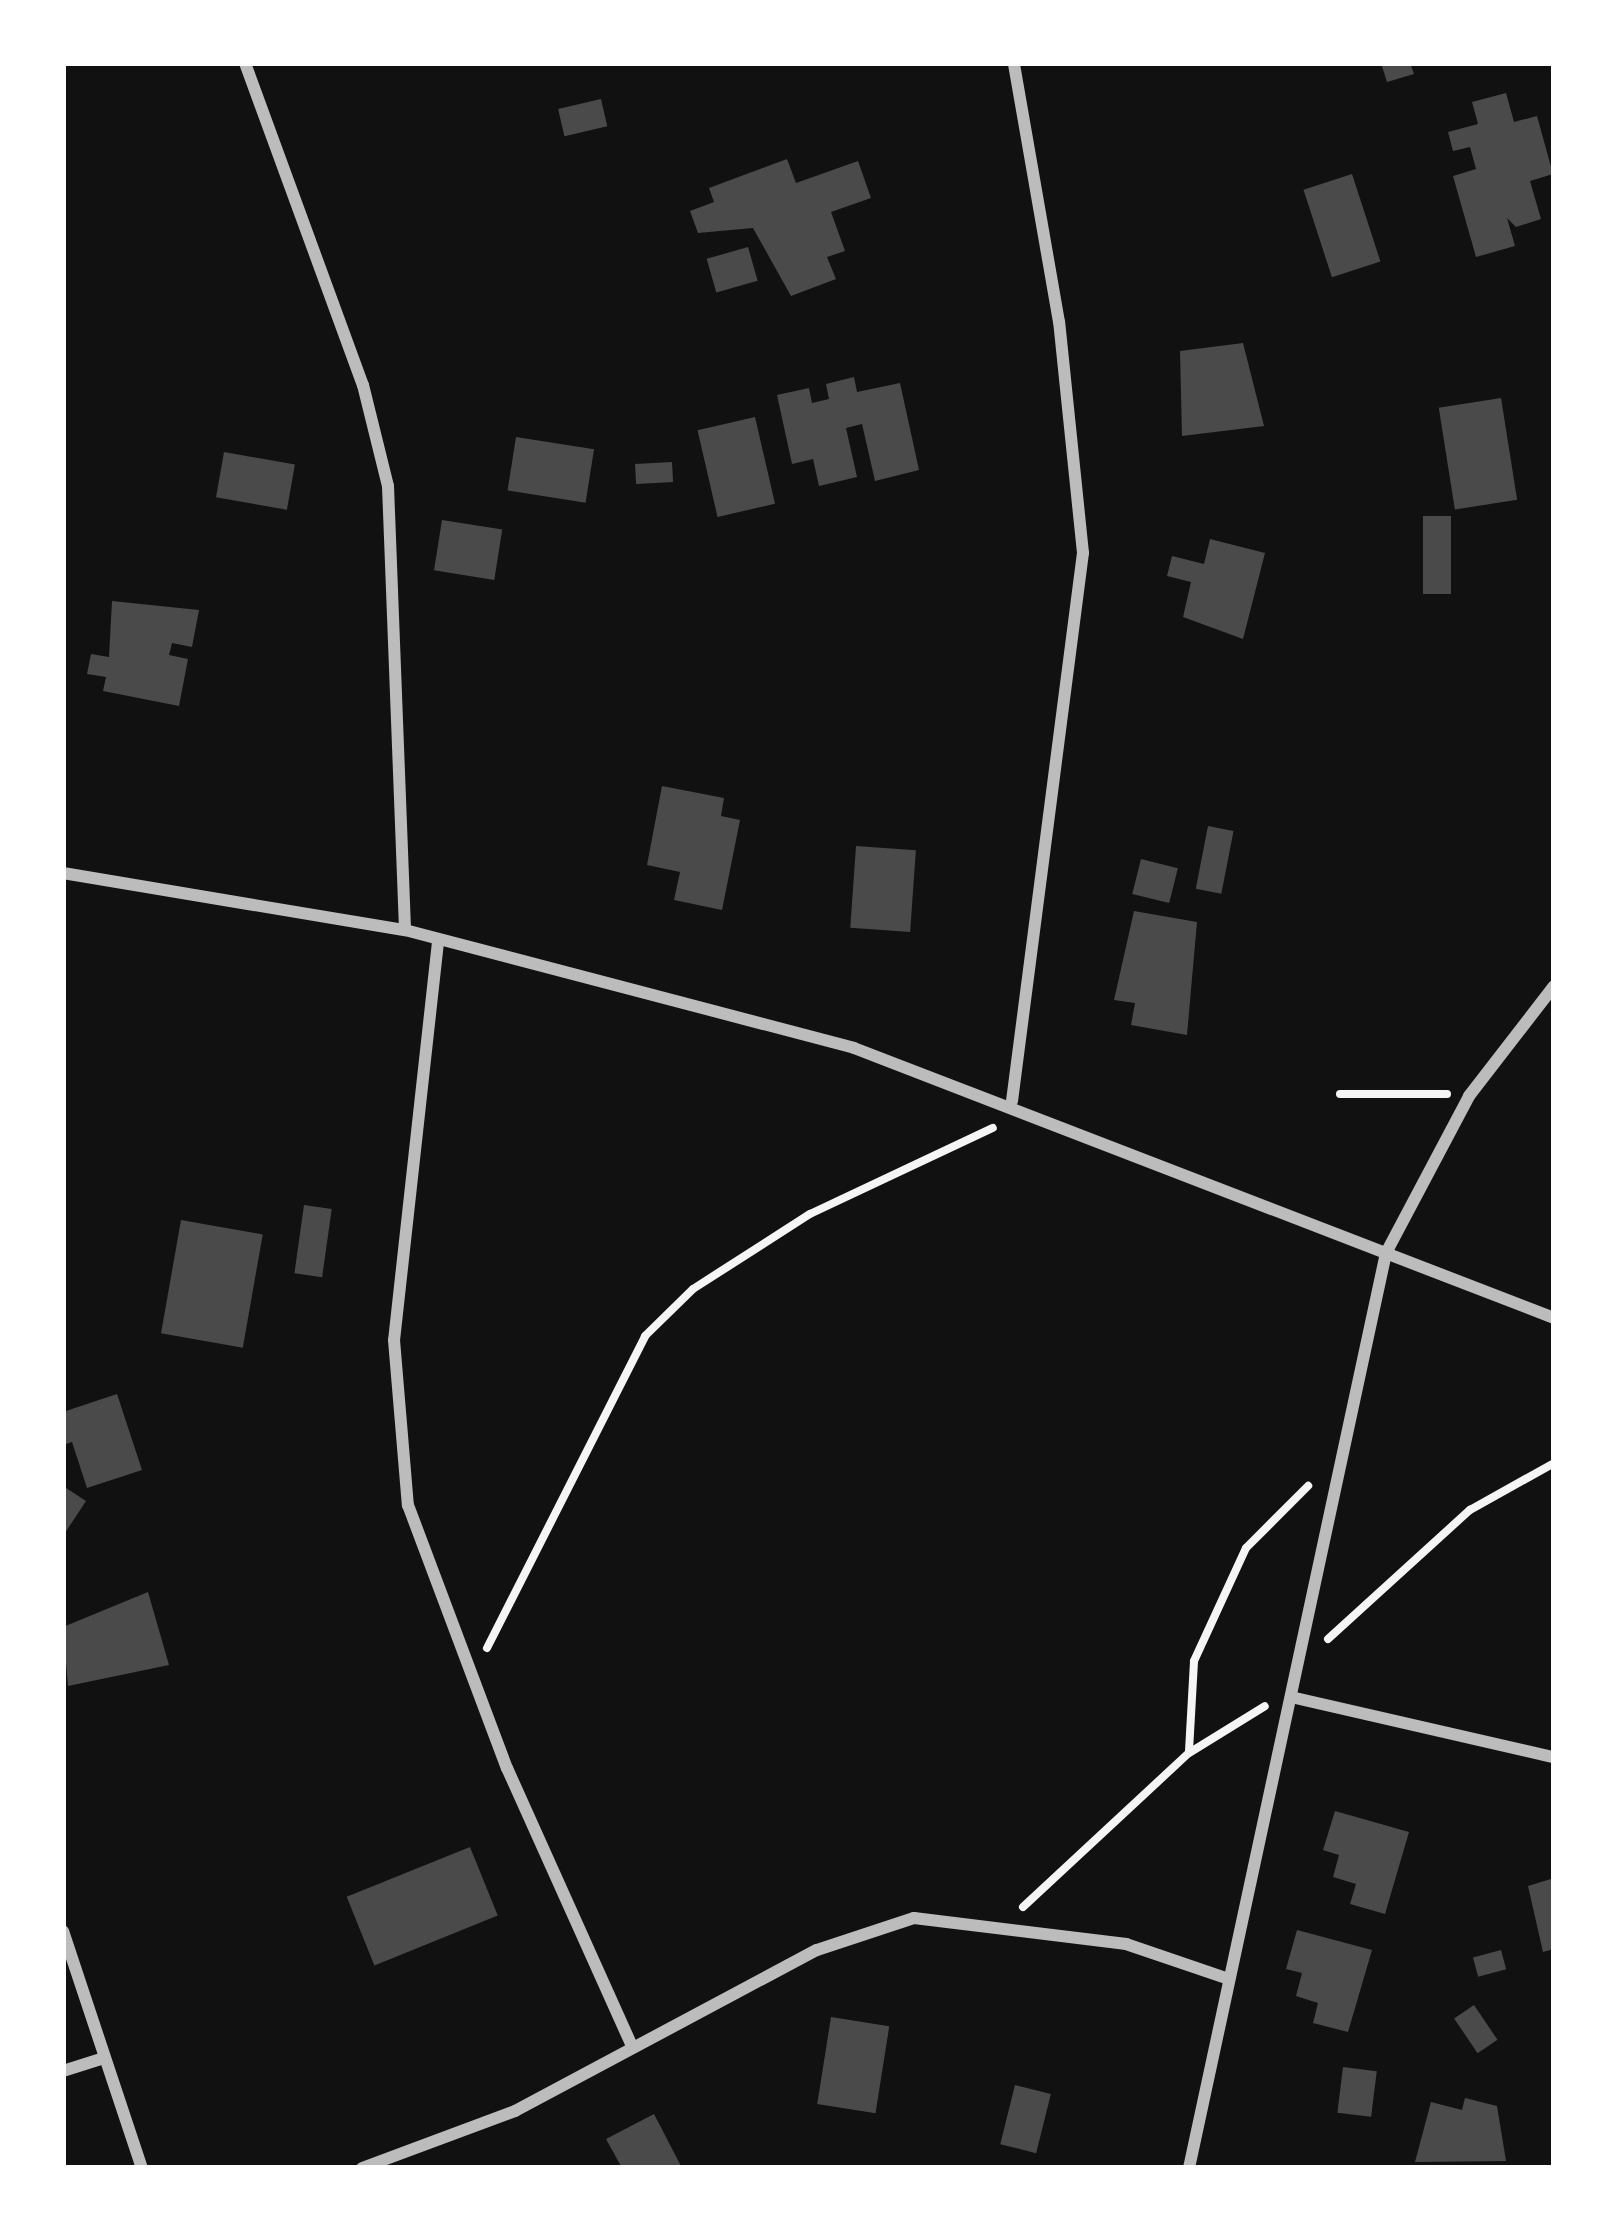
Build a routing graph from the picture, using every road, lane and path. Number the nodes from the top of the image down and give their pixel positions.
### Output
1 (245, 63) edge
2 (1014, 63) edge
3 (63, 872) edge
4 (405, 930) junction
5 (438, 942) junction
6 (1554, 986) edge
7 (1340, 1094) dead end
8 (1469, 1096) junction
9 (1012, 1101) junction
10 (1041, 1112) junction
11 (1386, 1252) junction
12 (1554, 1318) edge
13 (1342, 1452) junction
14 (1554, 1463) edge
15 (1298, 1662) junction
16 (475, 1677) junction
17 (1292, 1692) junction
18 (1189, 1753) junction
19 (1554, 1757) edge
20 (1004, 1924) junction
21 (63, 1931) edge
22 (1229, 1979) junction
23 (631, 2044) junction
24 (104, 2058) junction
25 (63, 2071) edge
26 (142, 2168) edge
27 (362, 2168) edge
28 (1189, 2168) edge

1 - 4 street
2 - 9 street
3 - 4 street
4 - 5 street
5 - 9 street
5 - 16 street
6 - 8 street
7 - 8 path
8 - 11 street
9 - 10 street
10 - 11 street
10 - 16 path
11 - 12 street
11 - 13 street
13 - 15 street
13 - 18 path
14 - 15 path
15 - 17 street
16 - 23 street
17 - 18 path
17 - 19 street
17 - 22 street
18 - 20 path
20 - 22 street
20 - 23 street
21 - 24 street
22 - 28 street
23 - 27 street
24 - 25 street
24 - 26 street

